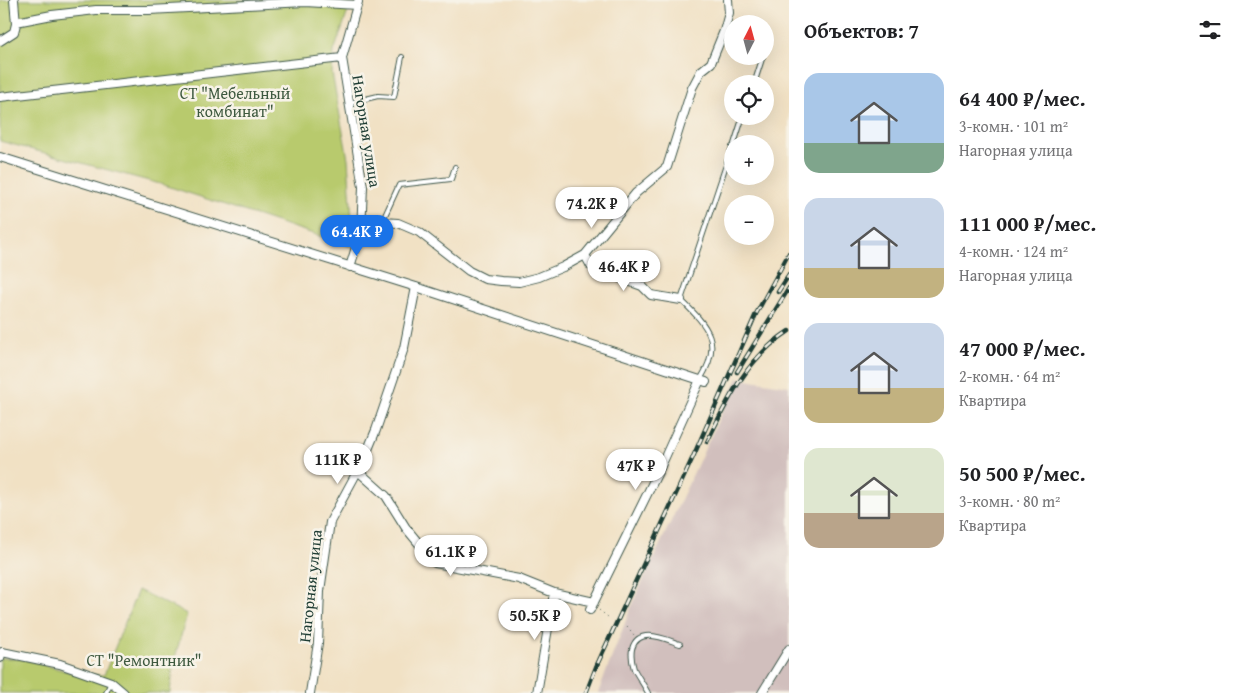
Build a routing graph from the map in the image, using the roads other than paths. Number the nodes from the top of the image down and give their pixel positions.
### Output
1 (14, 0) edge
2 (728, 0) edge
3 (358, 2) edge
4 (16, 22) junction
5 (0, 40) edge
6 (402, 57) dead end
7 (342, 58) junction
8 (0, 97) edge
9 (349, 102) junction
10 (0, 157) edge
11 (455, 167) dead end
12 (724, 172) edge
13 (382, 222) junction
14 (361, 231) junction
15 (585, 255) junction
16 (350, 267) junction
17 (416, 287) junction
18 (681, 300) junction
19 (703, 381) junction
20 (358, 471) junction
21 (554, 592) junction
22 (594, 602) junction
23 (590, 610) dead end
24 (680, 644) dead end
25 (789, 649) edge
26 (1, 654) edge
27 (111, 682) junction
28 (106, 693) edge
29 (124, 693) edge
30 (310, 693) edge
31 (537, 693) edge
32 (648, 693) edge
33 (762, 693) edge

1 - 4 street
2 - 15 street
3 - 4 street
3 - 7 street, Нагорная улица
4 - 5 street
6 - 9 lane
7 - 8 street
7 - 9 street, Нагорная улица
9 - 14 street, Нагорная улица
10 - 16 street
11 - 13 lane
12 - 18 lane
13 - 14 street
13 - 15 street
14 - 16 street, Нагорная улица
15 - 18 street
16 - 17 street
17 - 19 street
17 - 20 street, Нагорная улица
18 - 19 lane
19 - 22 street
20 - 21 street
20 - 30 street, Нагорная улица
21 - 22 street
21 - 31 street
22 - 23 street
24 - 32 lane
25 - 33 street
26 - 27 street
27 - 28 lane
27 - 29 street

